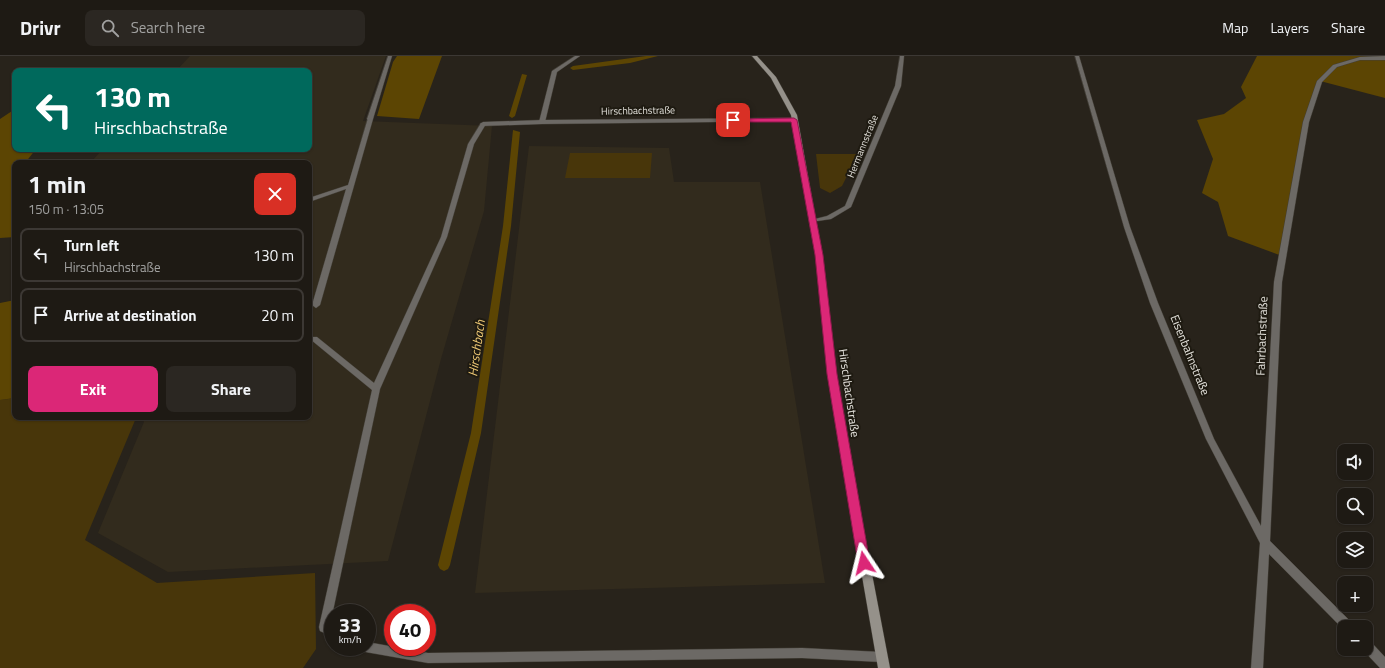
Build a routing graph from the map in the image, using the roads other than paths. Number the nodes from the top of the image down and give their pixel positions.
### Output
1 (390, 56) edge
2 (578, 56) edge
3 (754, 56) edge
4 (902, 56) edge
5 (1076, 56) edge
6 (1359, 58) edge
7 (1385, 58) edge
8 (794, 120) junction
9 (542, 122) junction
10 (350, 186) junction
11 (312, 199) edge
12 (813, 221) junction
13 (316, 305) dead end
14 (314, 339) dead end
15 (376, 389) junction
16 (1265, 543) junction
17 (329, 604) edge
18 (1341, 620) edge
19 (376, 649) edge
20 (1373, 652) edge
21 (882, 663) edge
22 (1385, 665) edge
23 (1257, 668) edge

1 - 10 street
2 - 9 street
3 - 8 street, Hirschbachstraße
4 - 12 street, Hermannstraße
5 - 16 street, Eisenbahnstraße
6 - 7 street, Fahrbachstraße
6 - 16 street, Fahrbachstraße
8 - 9 street, Hirschbachstraße
8 - 12 street, Hirschbachstraße
9 - 15 street, Hirschbachstraße
10 - 11 street
10 - 13 street
12 - 21 street, Hirschbachstraße
14 - 15 street
15 - 17 street
16 - 18 street, Eisenbahnstraße
16 - 23 street, Fahrbachstraße
19 - 21 street
20 - 22 street

